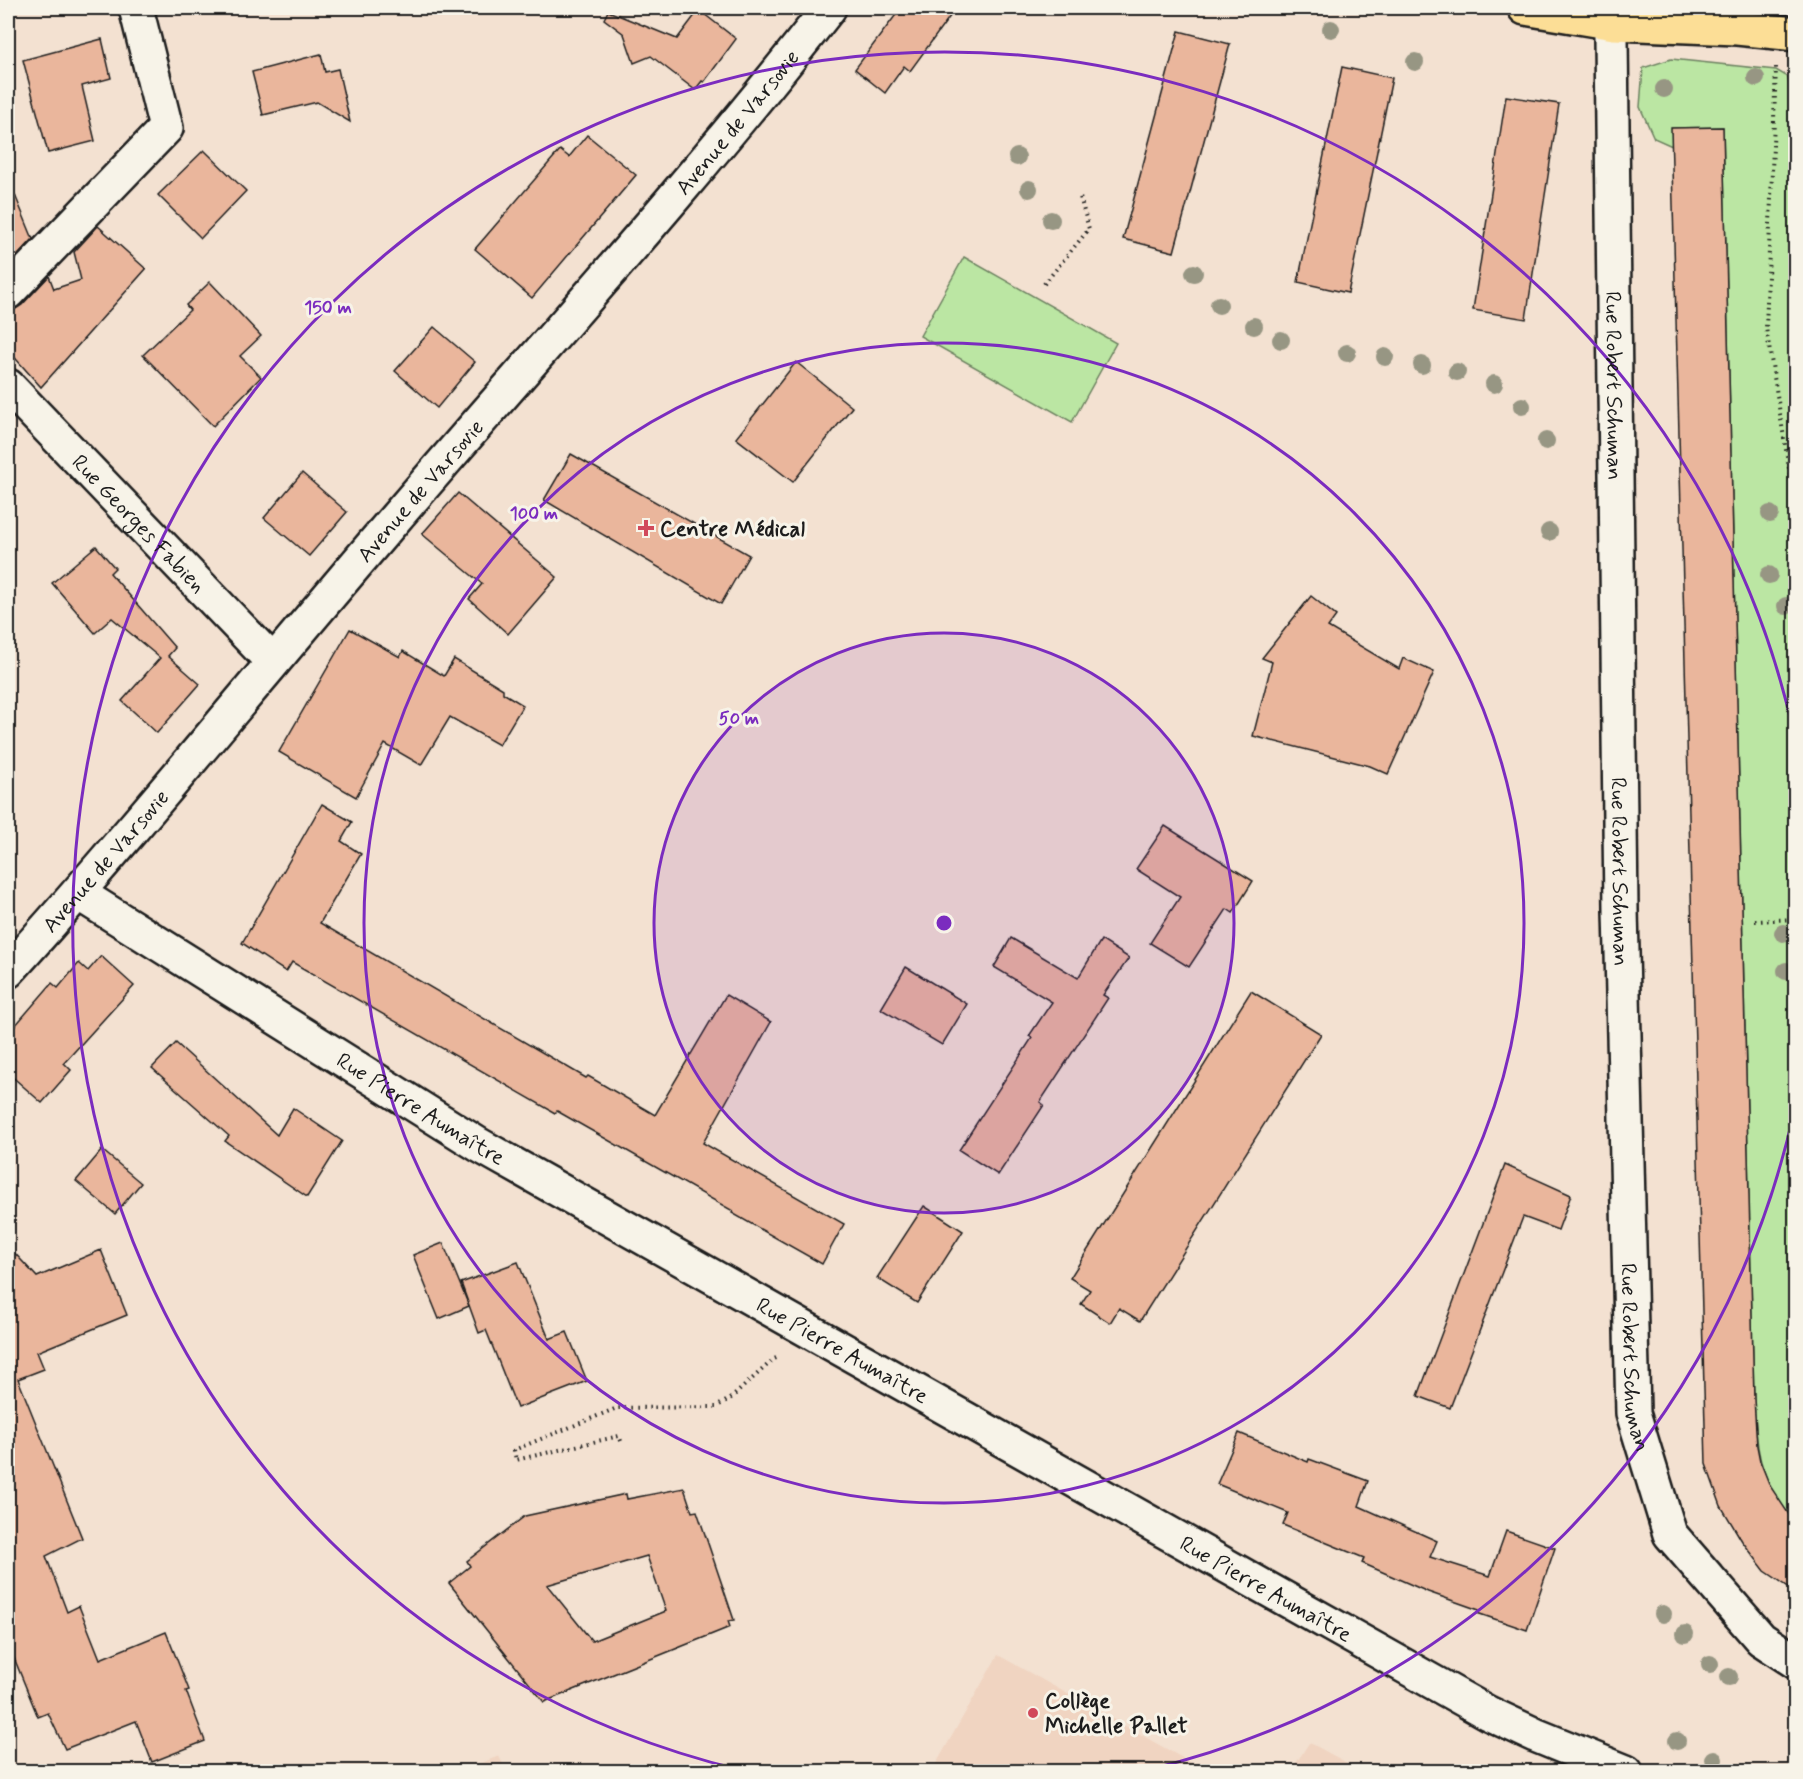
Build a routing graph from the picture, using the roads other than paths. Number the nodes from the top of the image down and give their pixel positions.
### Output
1 (136, 8) edge
2 (829, 8) edge
3 (1525, 8) edge
4 (1614, 23) junction
5 (1787, 33) edge
6 (8, 292) edge
7 (8, 386) edge
8 (272, 660) junction
9 (78, 893) junction
10 (8, 971) edge
11 (1796, 1662) edge
12 (1626, 1772) edge

1 - 6 street
2 - 8 street, Avenue de Varsovie
3 - 4 main road
4 - 5 main road
4 - 11 street, Rue Robert Schuman
7 - 8 street, Rue Georges Fabien
8 - 9 street, Avenue de Varsovie
9 - 10 street, Avenue de Varsovie
9 - 12 street, Rue Pierre Aumaître

